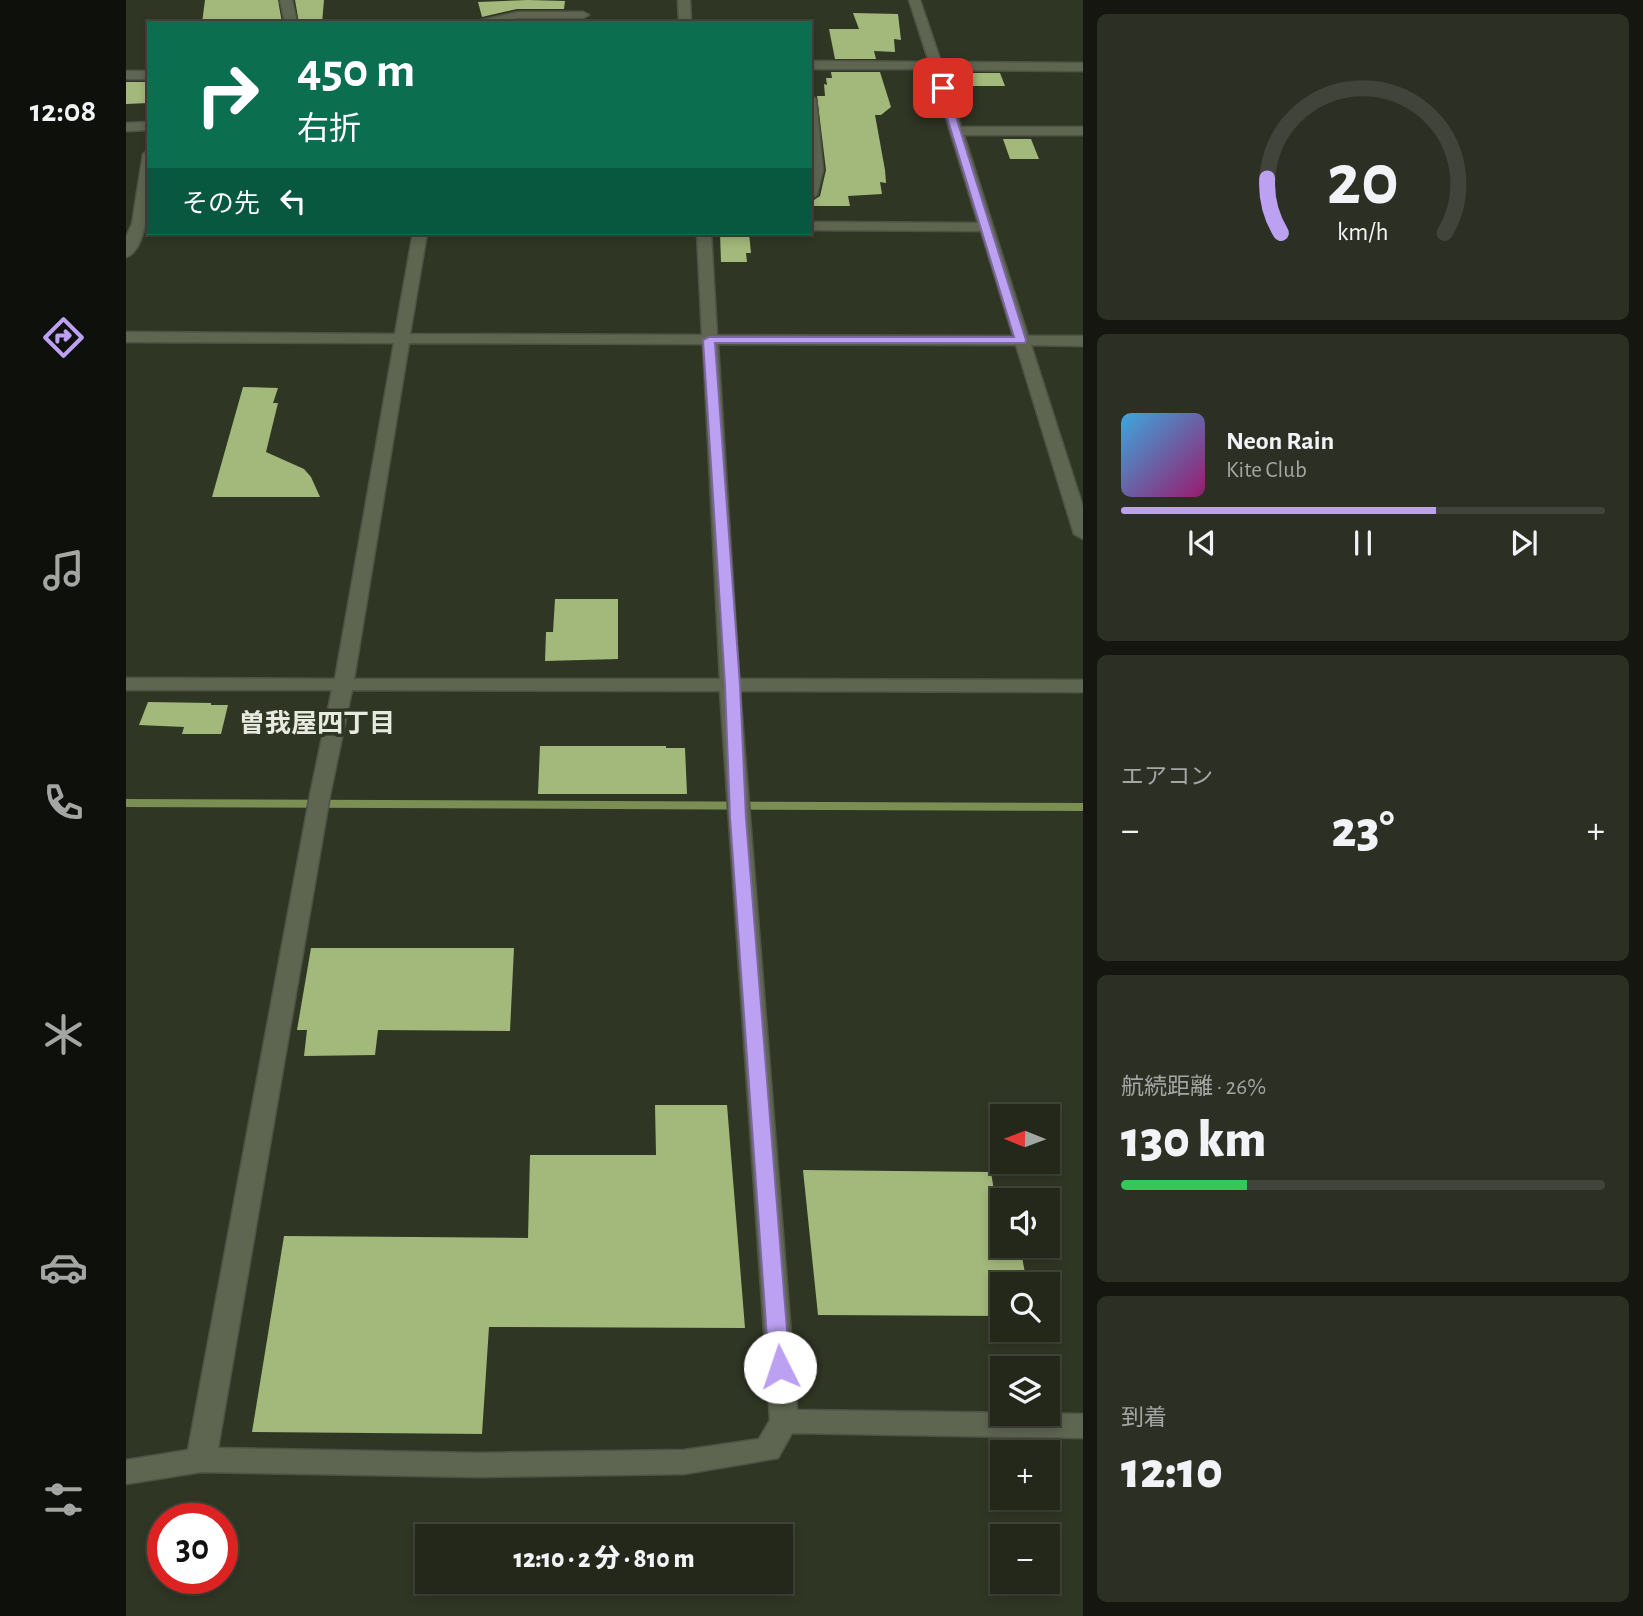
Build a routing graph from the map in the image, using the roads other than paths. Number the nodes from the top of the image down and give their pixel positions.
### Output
1 (286, 0) edge
2 (584, 0) edge
3 (684, 0) edge
4 (915, 0) edge
5 (583, 19) edge
6 (291, 21) edge
7 (485, 21) edge
8 (685, 21) edge
9 (816, 65) edge
10 (936, 66) junction
11 (1083, 67) edge
12 (126, 75) edge
13 (147, 75) edge
14 (815, 85) edge
15 (812, 123) edge
16 (147, 126) edge
17 (126, 127) edge
18 (957, 131) junction
19 (1083, 131) edge
20 (147, 167) edge
21 (812, 187) edge
22 (138, 224) edge
23 (812, 226) edge
24 (987, 227) junction
25 (420, 235) edge
26 (704, 235) edge
27 (126, 253) edge
28 (126, 337) edge
29 (400, 338) junction
30 (709, 340) junction
31 (1021, 340) junction
32 (1083, 341) edge
33 (1083, 534) edge
34 (126, 684) edge
35 (343, 685) junction
36 (732, 685) junction
37 (1083, 686) edge
38 (784, 1421) junction
39 (1083, 1426) edge
40 (201, 1460) junction
41 (126, 1472) edge

1 - 6 street
2 - 5 street
3 - 8 street
4 - 10 street
5 - 7 street
9 - 10 street
9 - 14 street
10 - 11 street
10 - 18 street
12 - 13 street
15 - 21 street
16 - 17 street
18 - 19 street
18 - 24 street
20 - 22 street
22 - 27 street
23 - 24 street
24 - 31 street
25 - 29 street
26 - 30 street
28 - 29 street
29 - 30 street
29 - 35 street
30 - 31 street
30 - 36 street
31 - 32 street
31 - 33 street
34 - 35 street
35 - 36 street
35 - 40 street
36 - 37 street
36 - 38 street
38 - 39 street
38 - 40 street
40 - 41 street

